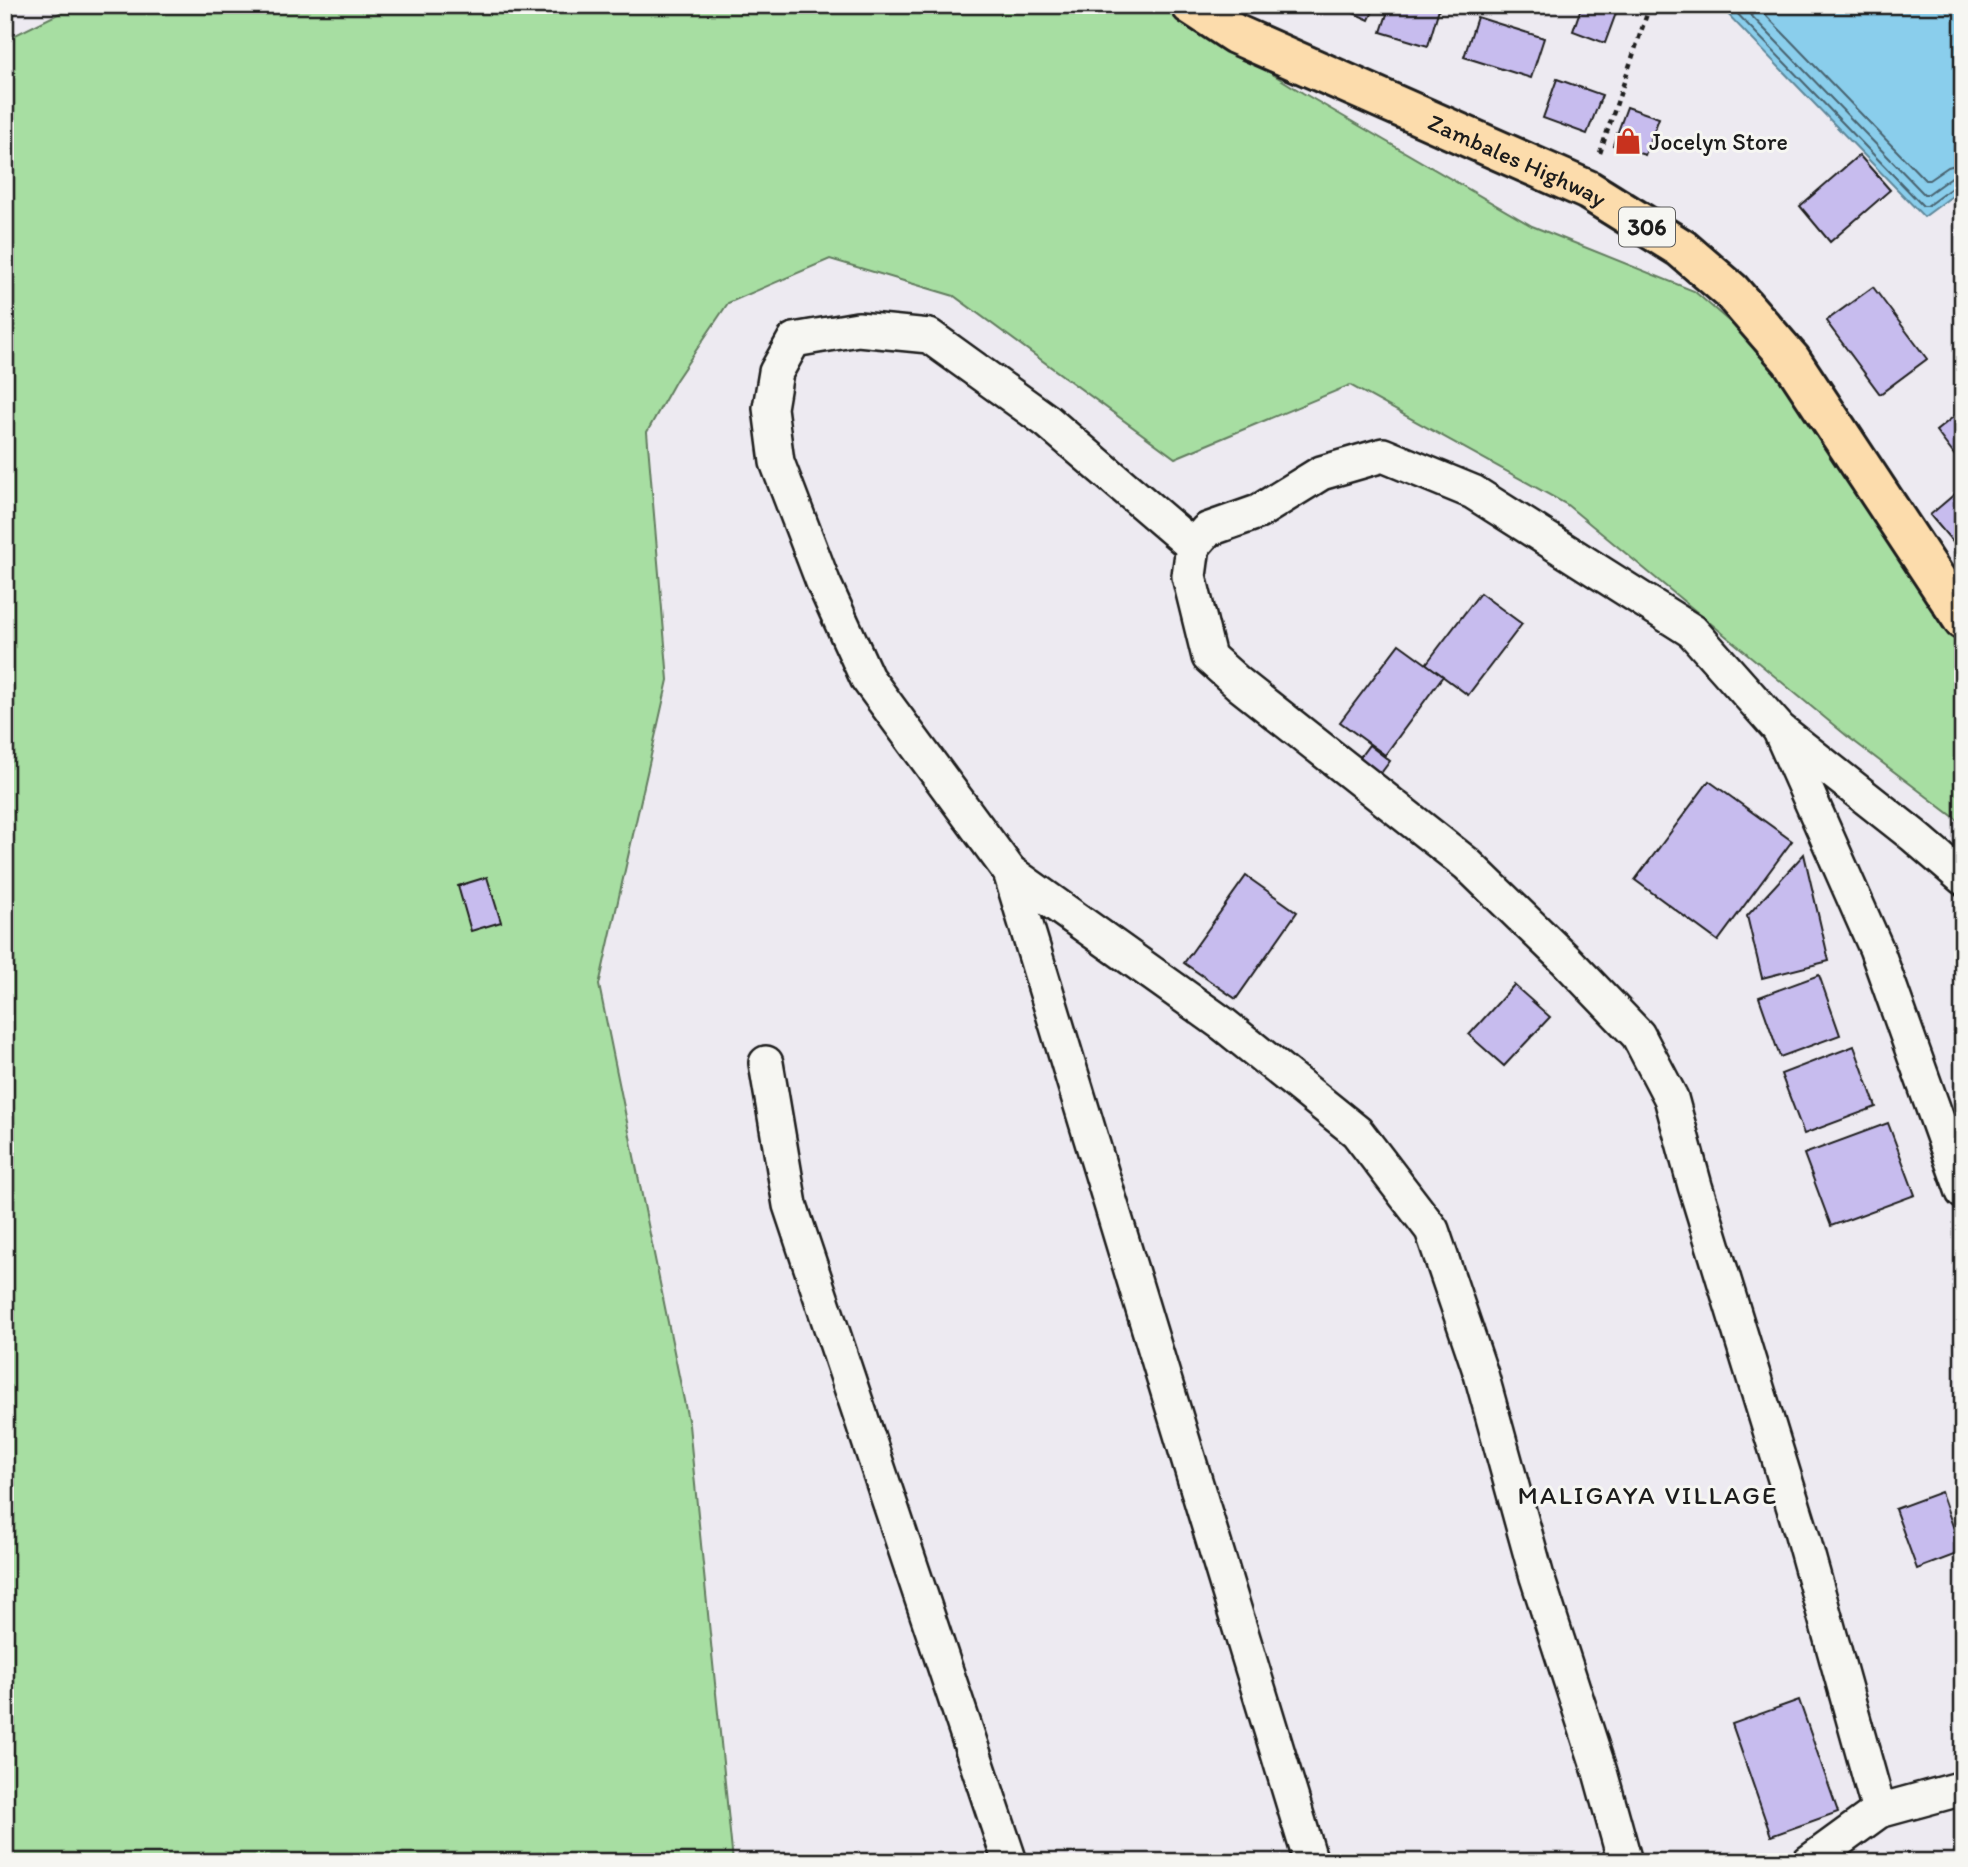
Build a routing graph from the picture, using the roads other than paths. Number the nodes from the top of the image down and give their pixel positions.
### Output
1 (1191, 5) edge
2 (1193, 546) junction
3 (1963, 620) edge
4 (1780, 730) junction
5 (1010, 872) junction
6 (1963, 878) edge
7 (766, 1063) dead end
8 (1962, 1188) edge
9 (1963, 1788) edge
10 (1879, 1811) junction
11 (1010, 1862) edge
12 (1311, 1862) edge
13 (1625, 1862) edge
14 (1809, 1862) edge

1 - 3 main road, Zambales Highway / 306
2 - 4 street
2 - 5 street
2 - 10 street
4 - 6 street
4 - 8 street
5 - 12 street
5 - 13 street
7 - 11 street
9 - 10 street
10 - 14 street

